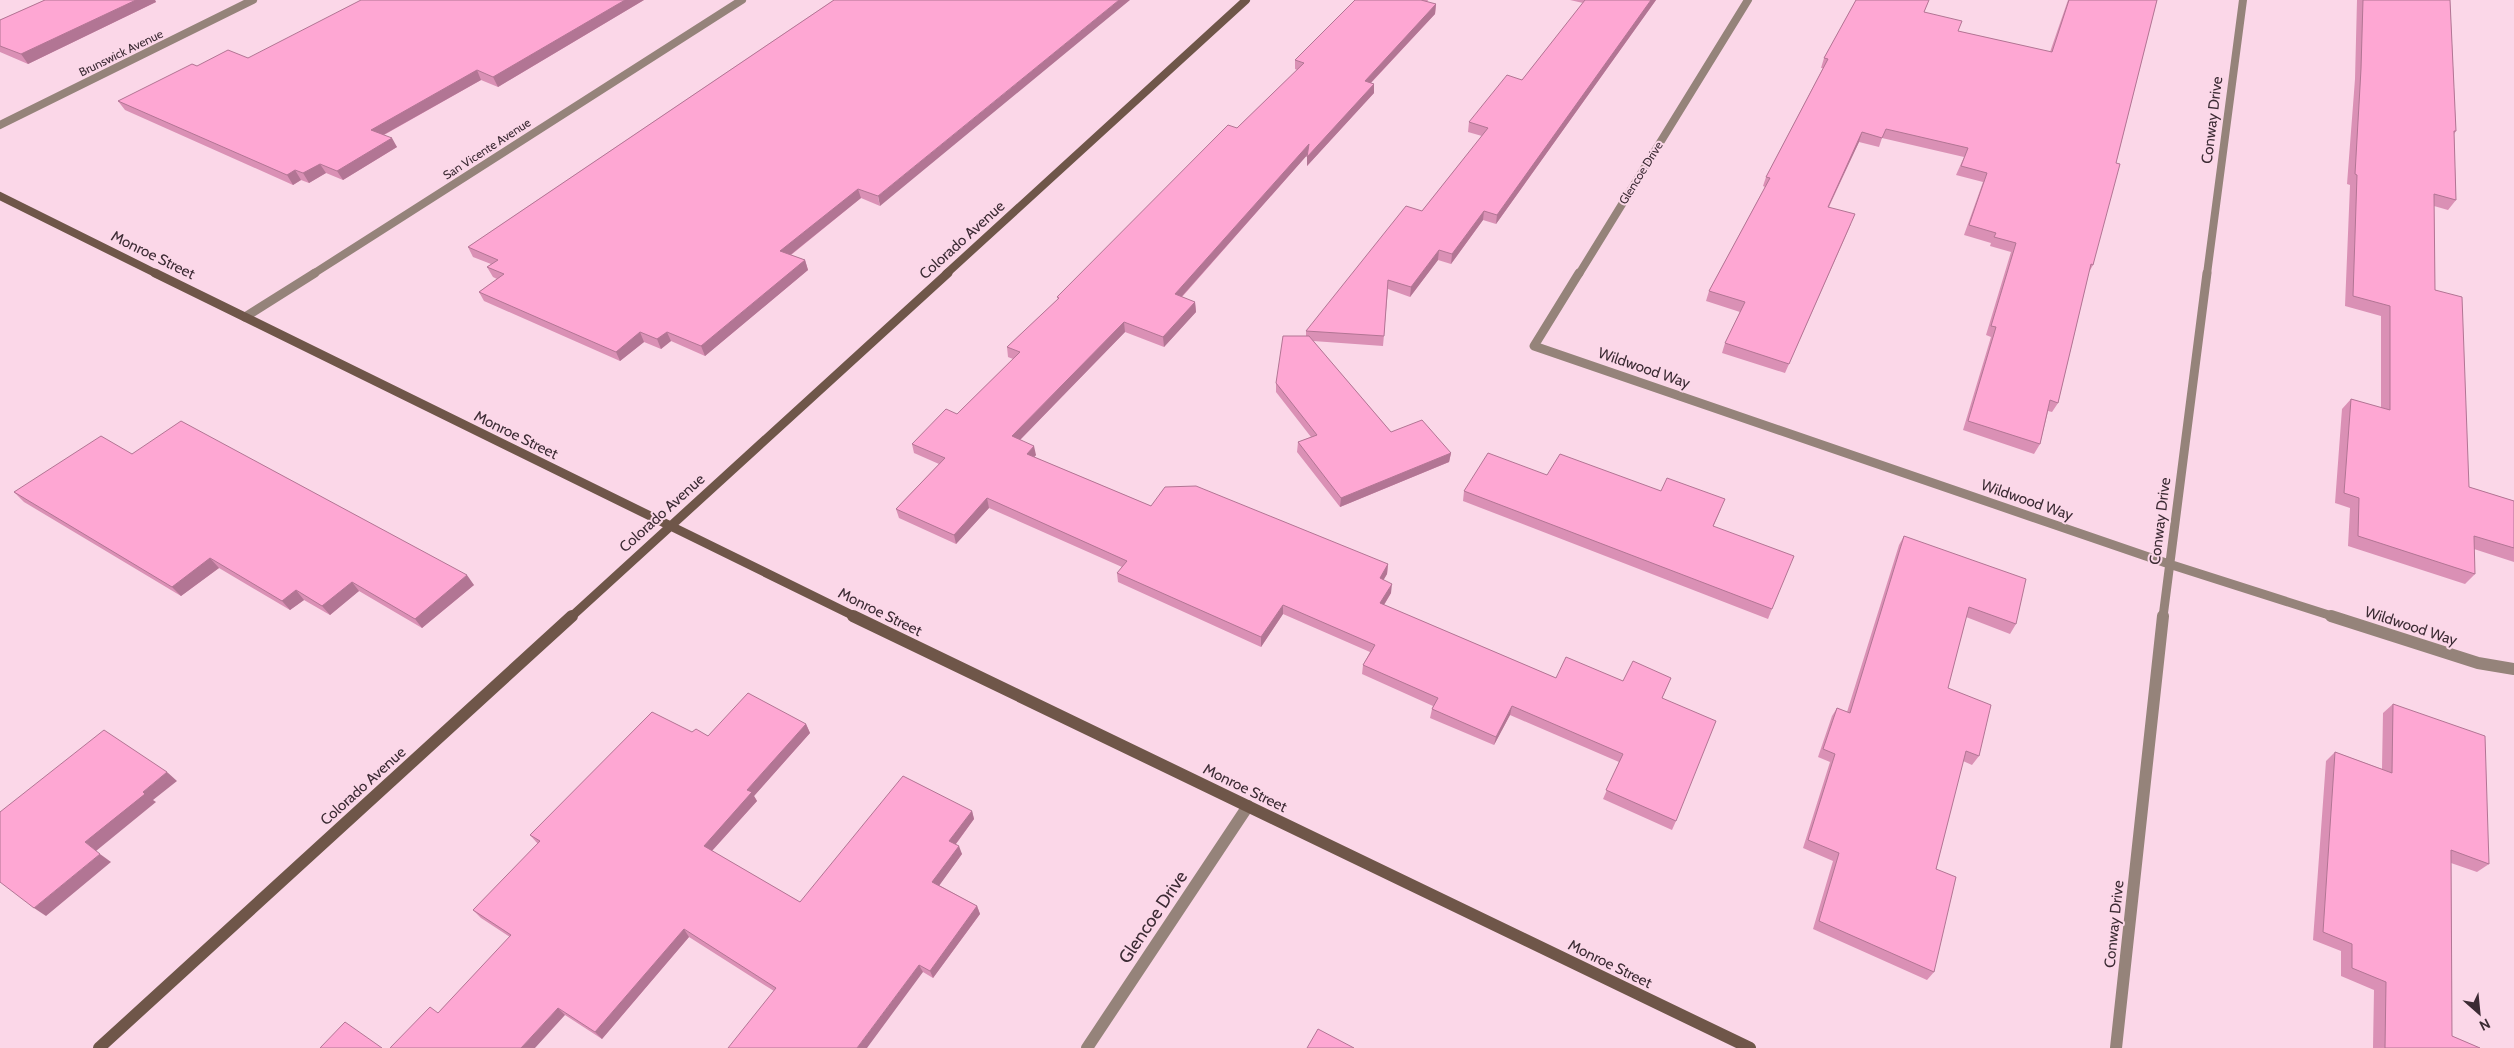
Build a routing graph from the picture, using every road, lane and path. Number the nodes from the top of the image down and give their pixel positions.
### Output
1 (253, 0) edge
2 (742, 0) edge
3 (1246, 0) edge
4 (1748, 0) edge
5 (2243, 0) edge
6 (0, 126) edge
7 (0, 196) edge
8 (244, 317) junction
9 (1534, 346) joint
10 (669, 527) junction
11 (2169, 564) junction
12 (2514, 669) edge
13 (1248, 806) junction
14 (99, 1048) edge
15 (1087, 1048) edge
16 (1750, 1048) edge
17 (2116, 1048) edge

1 - 6 street, Brunswick Avenue
2 - 8 street, San Vicente Avenue
3 - 10 street, Colorado Avenue
4 - 9 street, Glencoe Drive
5 - 11 street, Conway Drive
7 - 8 street, Monroe Street
8 - 10 street, Monroe Street
9 - 11 street, Wildwood Way
10 - 13 street, Monroe Street
10 - 14 street, Colorado Avenue
11 - 12 street, Wildwood Way
11 - 17 street, Conway Drive
13 - 15 street, Glencoe Drive
13 - 16 street, Monroe Street

